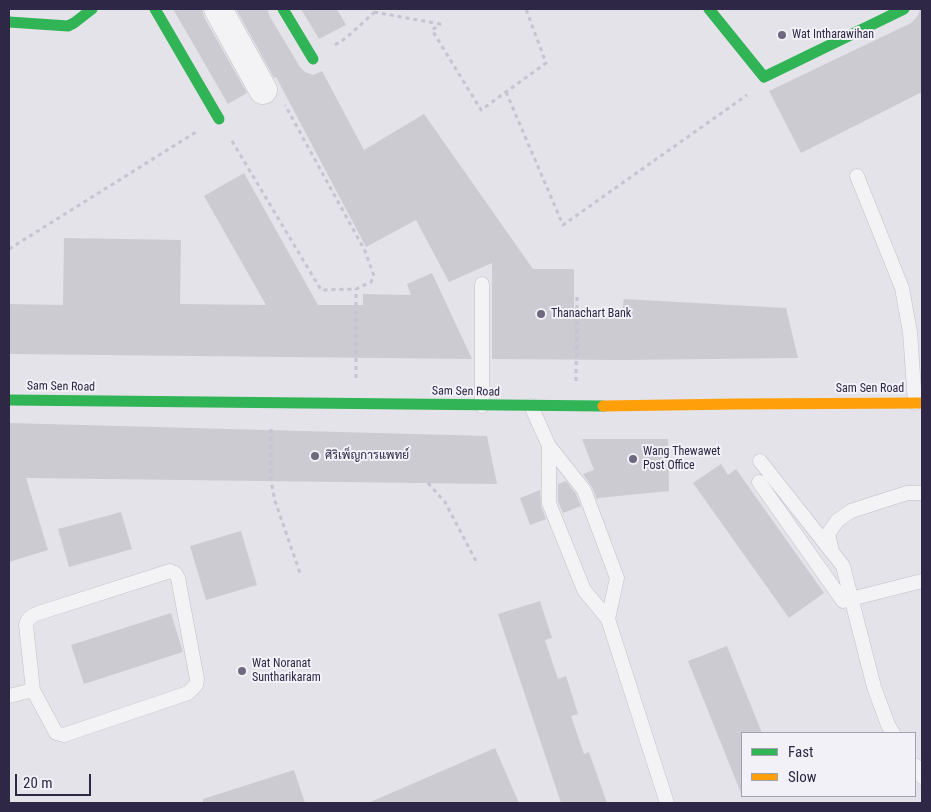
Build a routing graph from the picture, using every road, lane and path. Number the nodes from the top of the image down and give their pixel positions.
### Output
1 (92, 9) edge
2 (155, 9) edge
3 (218, 9) edge
4 (283, 9) edge
5 (526, 9) edge
6 (709, 9) edge
7 (904, 9) edge
8 (374, 12) dead end
9 (9, 22) edge
10 (313, 59) dead end
11 (764, 77) junction
12 (506, 92) junction
13 (273, 96) joint
14 (218, 118) joint
15 (857, 176) dead end
16 (482, 284) dead end
17 (356, 289) junction
18 (577, 293) dead end
19 (9, 400) edge
20 (272, 403) junction
21 (919, 403) edge
22 (355, 404) junction
23 (482, 406) junction
24 (531, 406) junction
25 (576, 407) junction
26 (550, 446) junction
27 (760, 461) dead end
28 (759, 482) dead end
29 (428, 483) dead end
30 (922, 493) edge
31 (833, 553) junction
32 (477, 563) dead end
33 (300, 573) dead end
34 (922, 581) edge
35 (847, 600) junction
36 (608, 619) junction
37 (33, 690) junction
38 (9, 696) edge
39 (892, 732) edge
40 (668, 803) edge

1 - 9 main road
2 - 14 main road
3 - 13 street
4 - 10 main road
5 - 12 path
6 - 11 main road
7 - 11 main road
8 - 12 path
11 - 12 path
13 - 17 path
14 - 17 path
15 - 21 lane
16 - 23 lane
17 - 22 path
18 - 25 path
19 - 20 main road, Sam Sen Road
20 - 22 main road, Sam Sen Road
20 - 33 path
21 - 25 main road, Sam Sen Road
22 - 23 main road, Sam Sen Road
23 - 24 main road, Sam Sen Road
24 - 25 main road, Sam Sen Road
24 - 26 lane
26 - 36 lane
26 - 36 lane
27 - 31 lane
28 - 35 lane
29 - 32 path
30 - 31 lane
31 - 35 lane
34 - 35 lane
35 - 39 lane
36 - 40 lane
37 - 37 lane
37 - 38 lane

